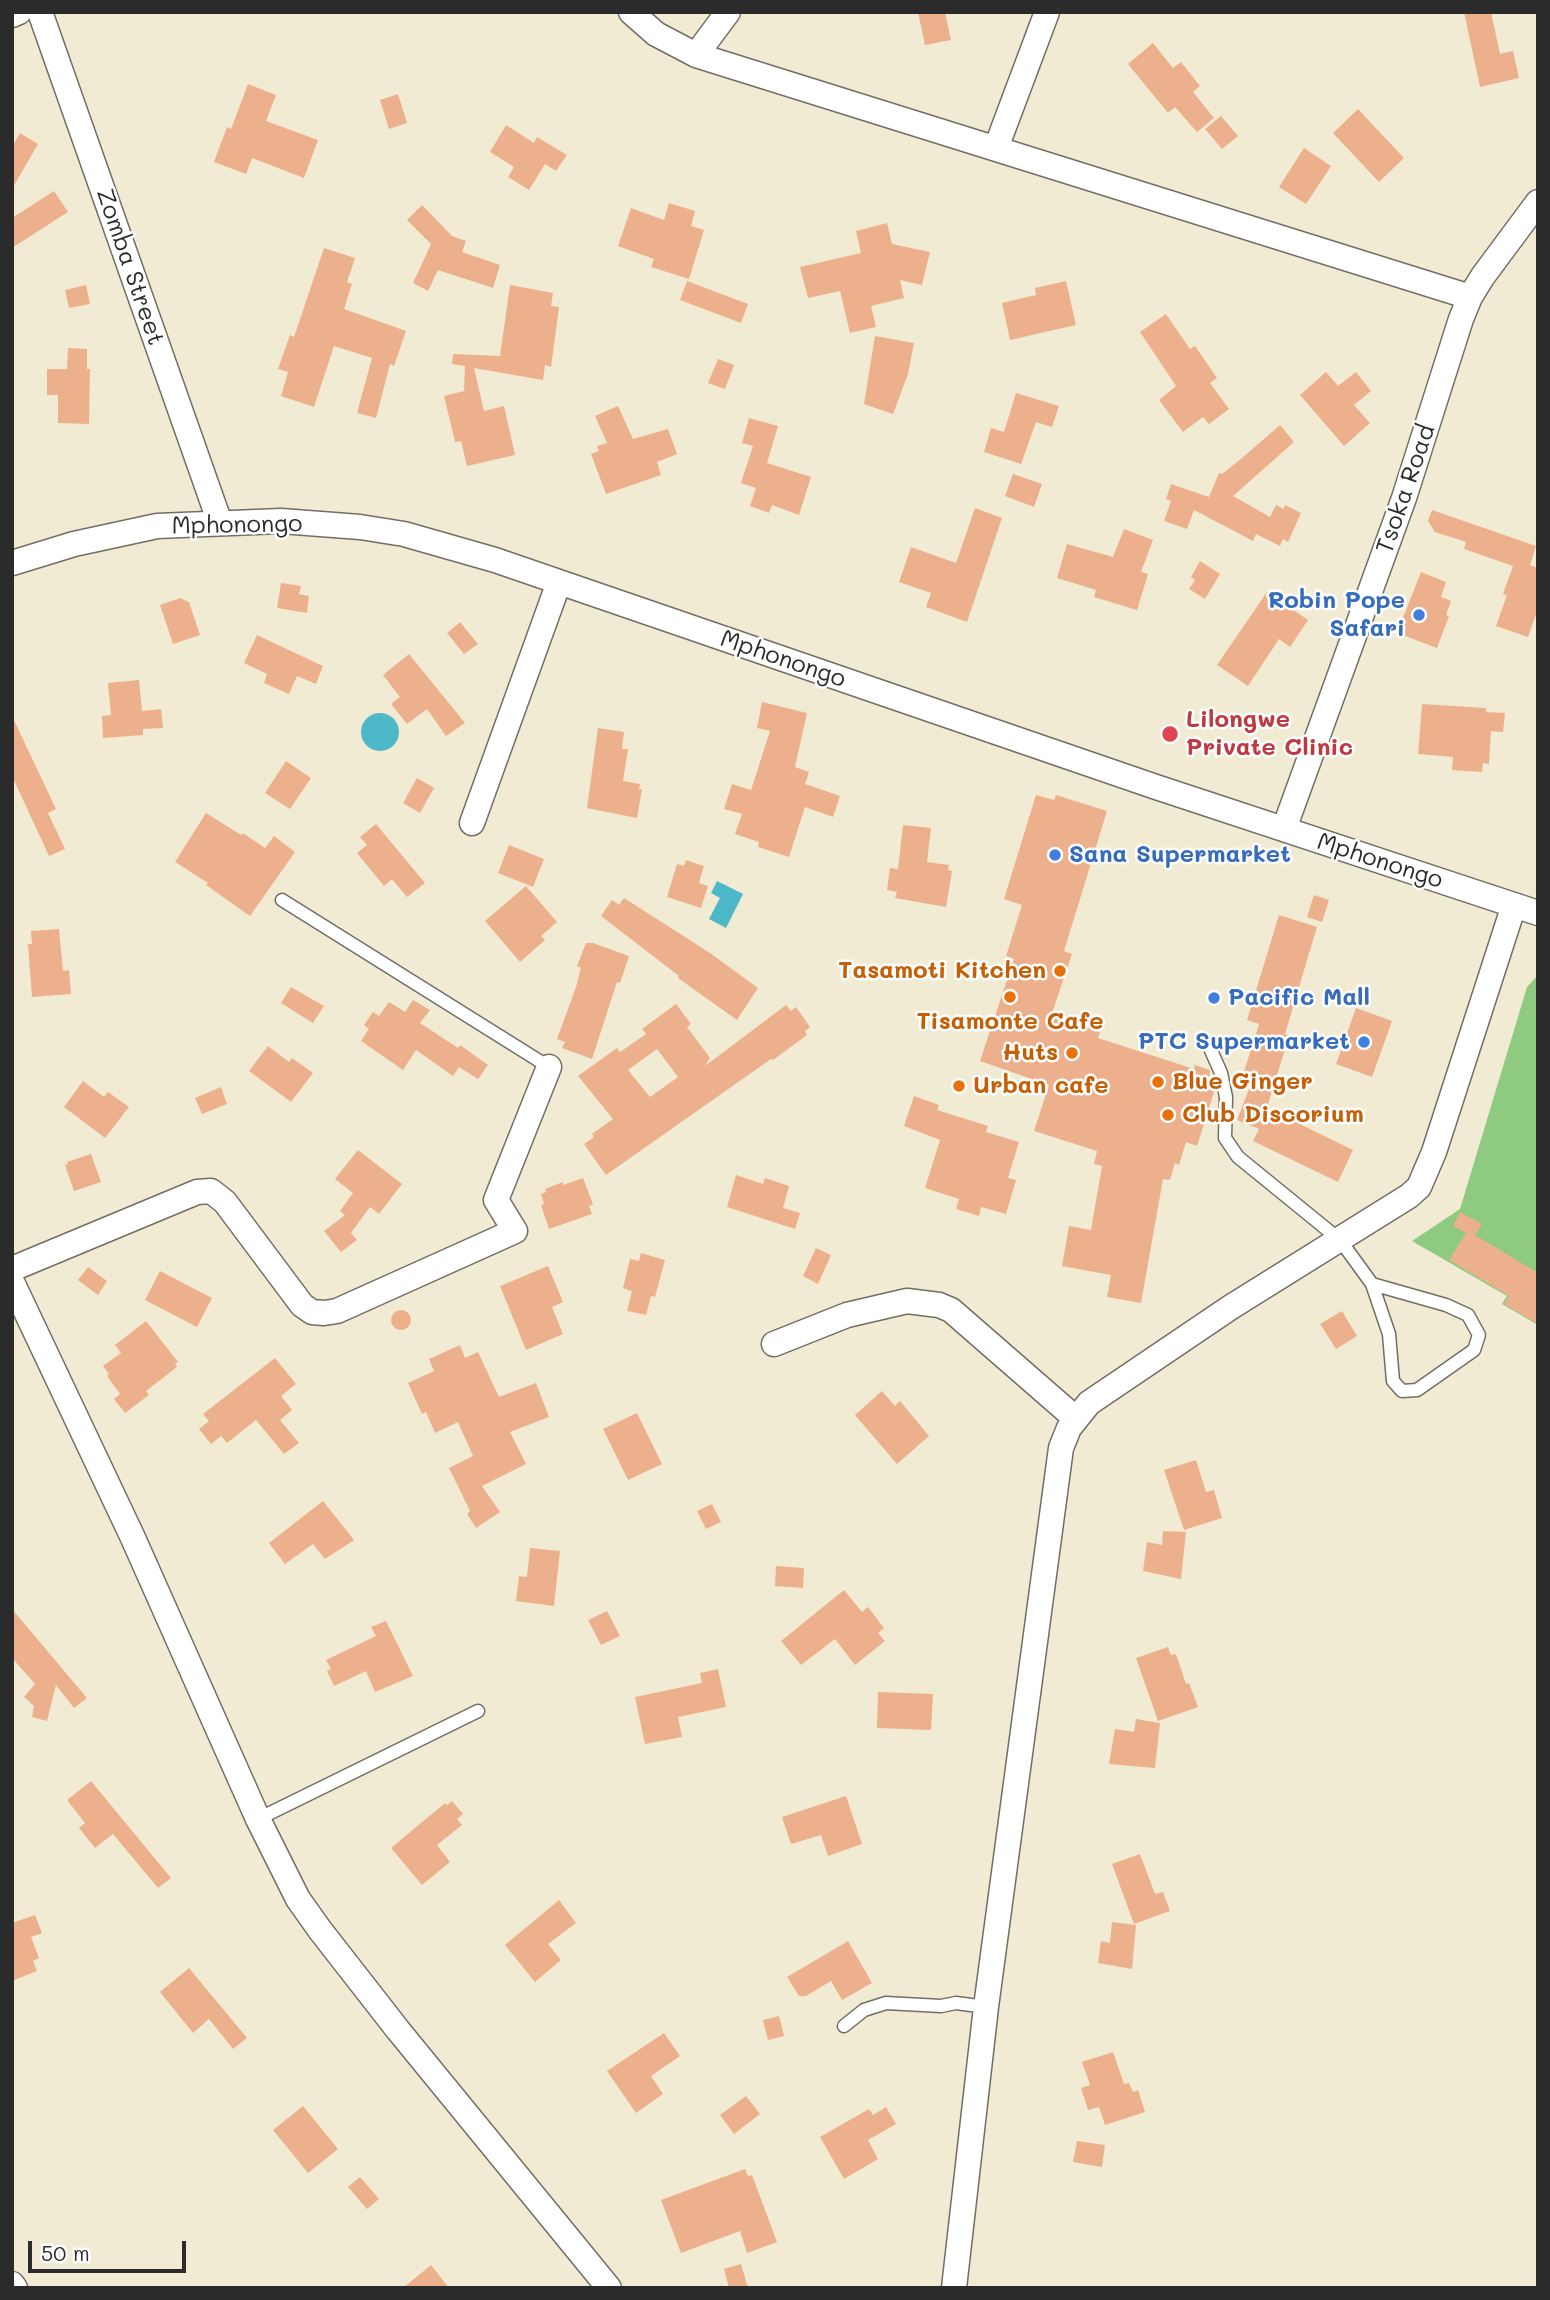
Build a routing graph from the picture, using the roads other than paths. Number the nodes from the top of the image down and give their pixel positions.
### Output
1 (19, 12) edge
2 (40, 12) edge
3 (631, 12) edge
4 (728, 12) edge
5 (1047, 12) edge
6 (12, 15) edge
7 (696, 55) junction
8 (996, 148) junction
9 (1538, 202) edge
10 (1470, 296) junction
11 (220, 523) junction
12 (12, 563) edge
13 (559, 582) junction
14 (472, 823) dead end
15 (1284, 829) junction
16 (282, 900) dead end
17 (1514, 905) junction
18 (1538, 913) edge
19 (1210, 1048) dead end
20 (549, 1067) joint
21 (1340, 1240) junction
22 (12, 1269) edge
23 (12, 1282) edge
24 (1372, 1284) junction
25 (774, 1344) dead end
26 (1075, 1418) junction
27 (478, 1711) dead end
28 (258, 1819) junction
29 (986, 2007) junction
30 (845, 2026) dead end
31 (609, 2288) edge
32 (954, 2288) edge

1 - 6 street
2 - 11 street, Zomba Street
3 - 7 street
4 - 7 street
5 - 8 street
7 - 8 street
8 - 10 street
9 - 10 street, Tsoka Road
10 - 15 street, Tsoka Road
11 - 12 street, Mphonongo
11 - 13 street, Mphonongo
13 - 14 street
13 - 15 street, Mphonongo
15 - 17 street, Mphonongo
16 - 20 lane
17 - 18 street, Mphonongo
17 - 21 street
19 - 21 lane
20 - 22 street
21 - 24 lane
21 - 26 street
23 - 28 street
24 - 24 lane
25 - 26 street
26 - 29 street
27 - 28 lane
28 - 31 street
29 - 30 lane
29 - 32 street

